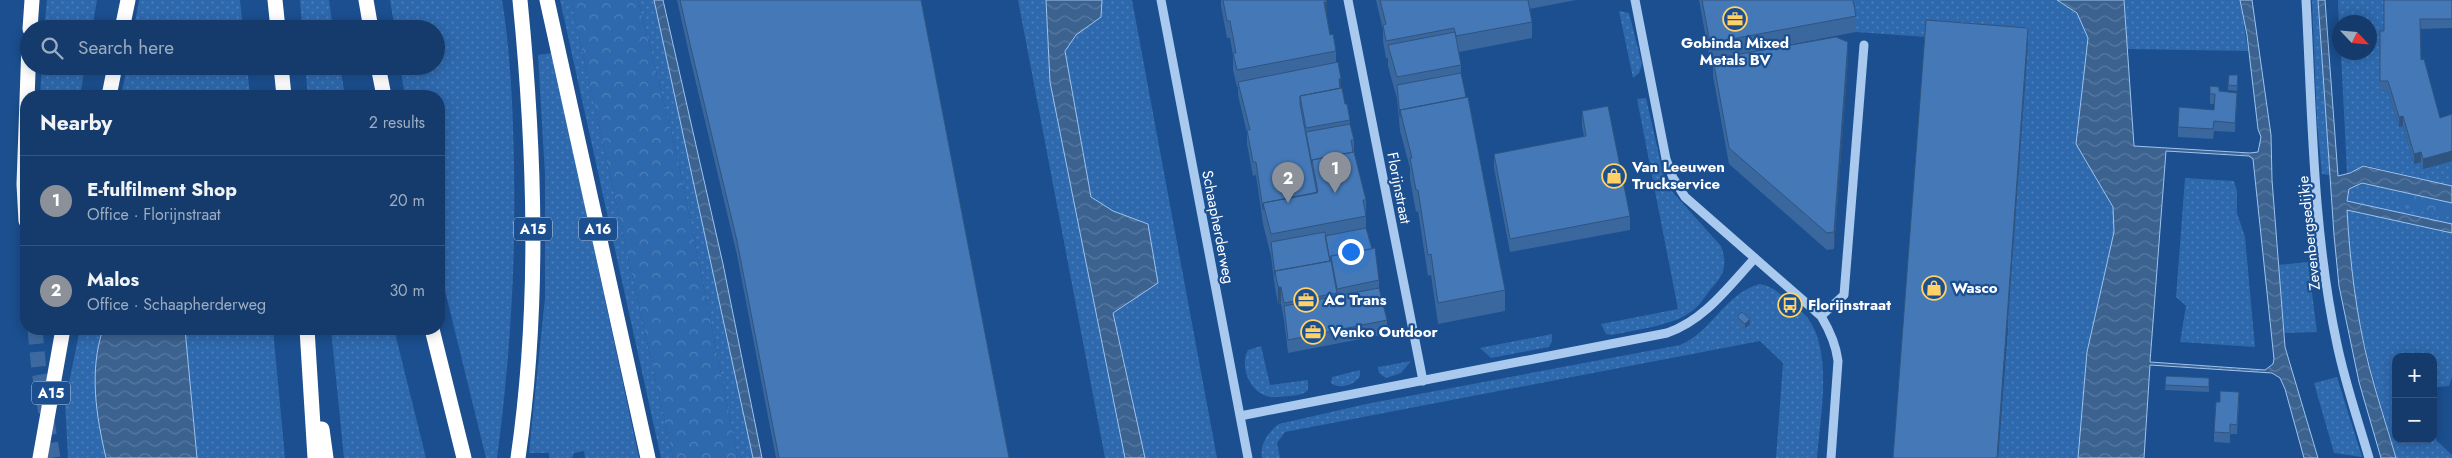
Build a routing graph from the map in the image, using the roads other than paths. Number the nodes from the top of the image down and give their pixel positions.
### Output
1 (32, 0) edge
2 (128, 0) edge
3 (275, 0) edge
4 (366, 0) edge
5 (520, 0) edge
6 (547, 0) edge
7 (1161, 0) edge
8 (1348, 0) edge
9 (1635, 0) edge
10 (2306, 0) edge
11 (31, 20) edge
12 (124, 20) edge
13 (277, 20) edge
14 (369, 20) edge
15 (1864, 45) dead end
16 (28, 75) edge
17 (113, 75) edge
18 (282, 75) edge
19 (380, 75) edge
20 (27, 90) edge
21 (110, 90) edge
22 (283, 90) edge
23 (383, 90) edge
24 (1756, 258) junction
25 (1822, 316) junction
26 (63, 335) edge
27 (309, 335) edge
28 (433, 335) edge
29 (311, 364) junction
30 (1423, 381) junction
31 (1240, 416) junction
32 (40, 458) edge
33 (315, 458) edge
34 (326, 458) edge
35 (464, 458) edge
36 (518, 458) edge
37 (648, 458) edge
38 (1248, 458) edge
39 (1831, 458) edge
40 (2369, 458) edge

1 - 11 highway
2 - 12 highway
3 - 13 highway
4 - 14 highway
5 - 36 highway, A15
6 - 37 highway, A16
7 - 31 street, Schaapherderweg
8 - 30 street, Florijnstraat
9 - 24 street
10 - 40 street, Zevenbergsedijkje
15 - 25 street
16 - 20 highway
17 - 21 highway
18 - 22 highway
19 - 23 highway
24 - 25 street
24 - 30 street
25 - 39 street
26 - 32 highway, A15, bridge
27 - 29 highway
28 - 35 highway
29 - 33 highway
29 - 34 highway
30 - 31 street
31 - 38 street, Schaapherderweg

